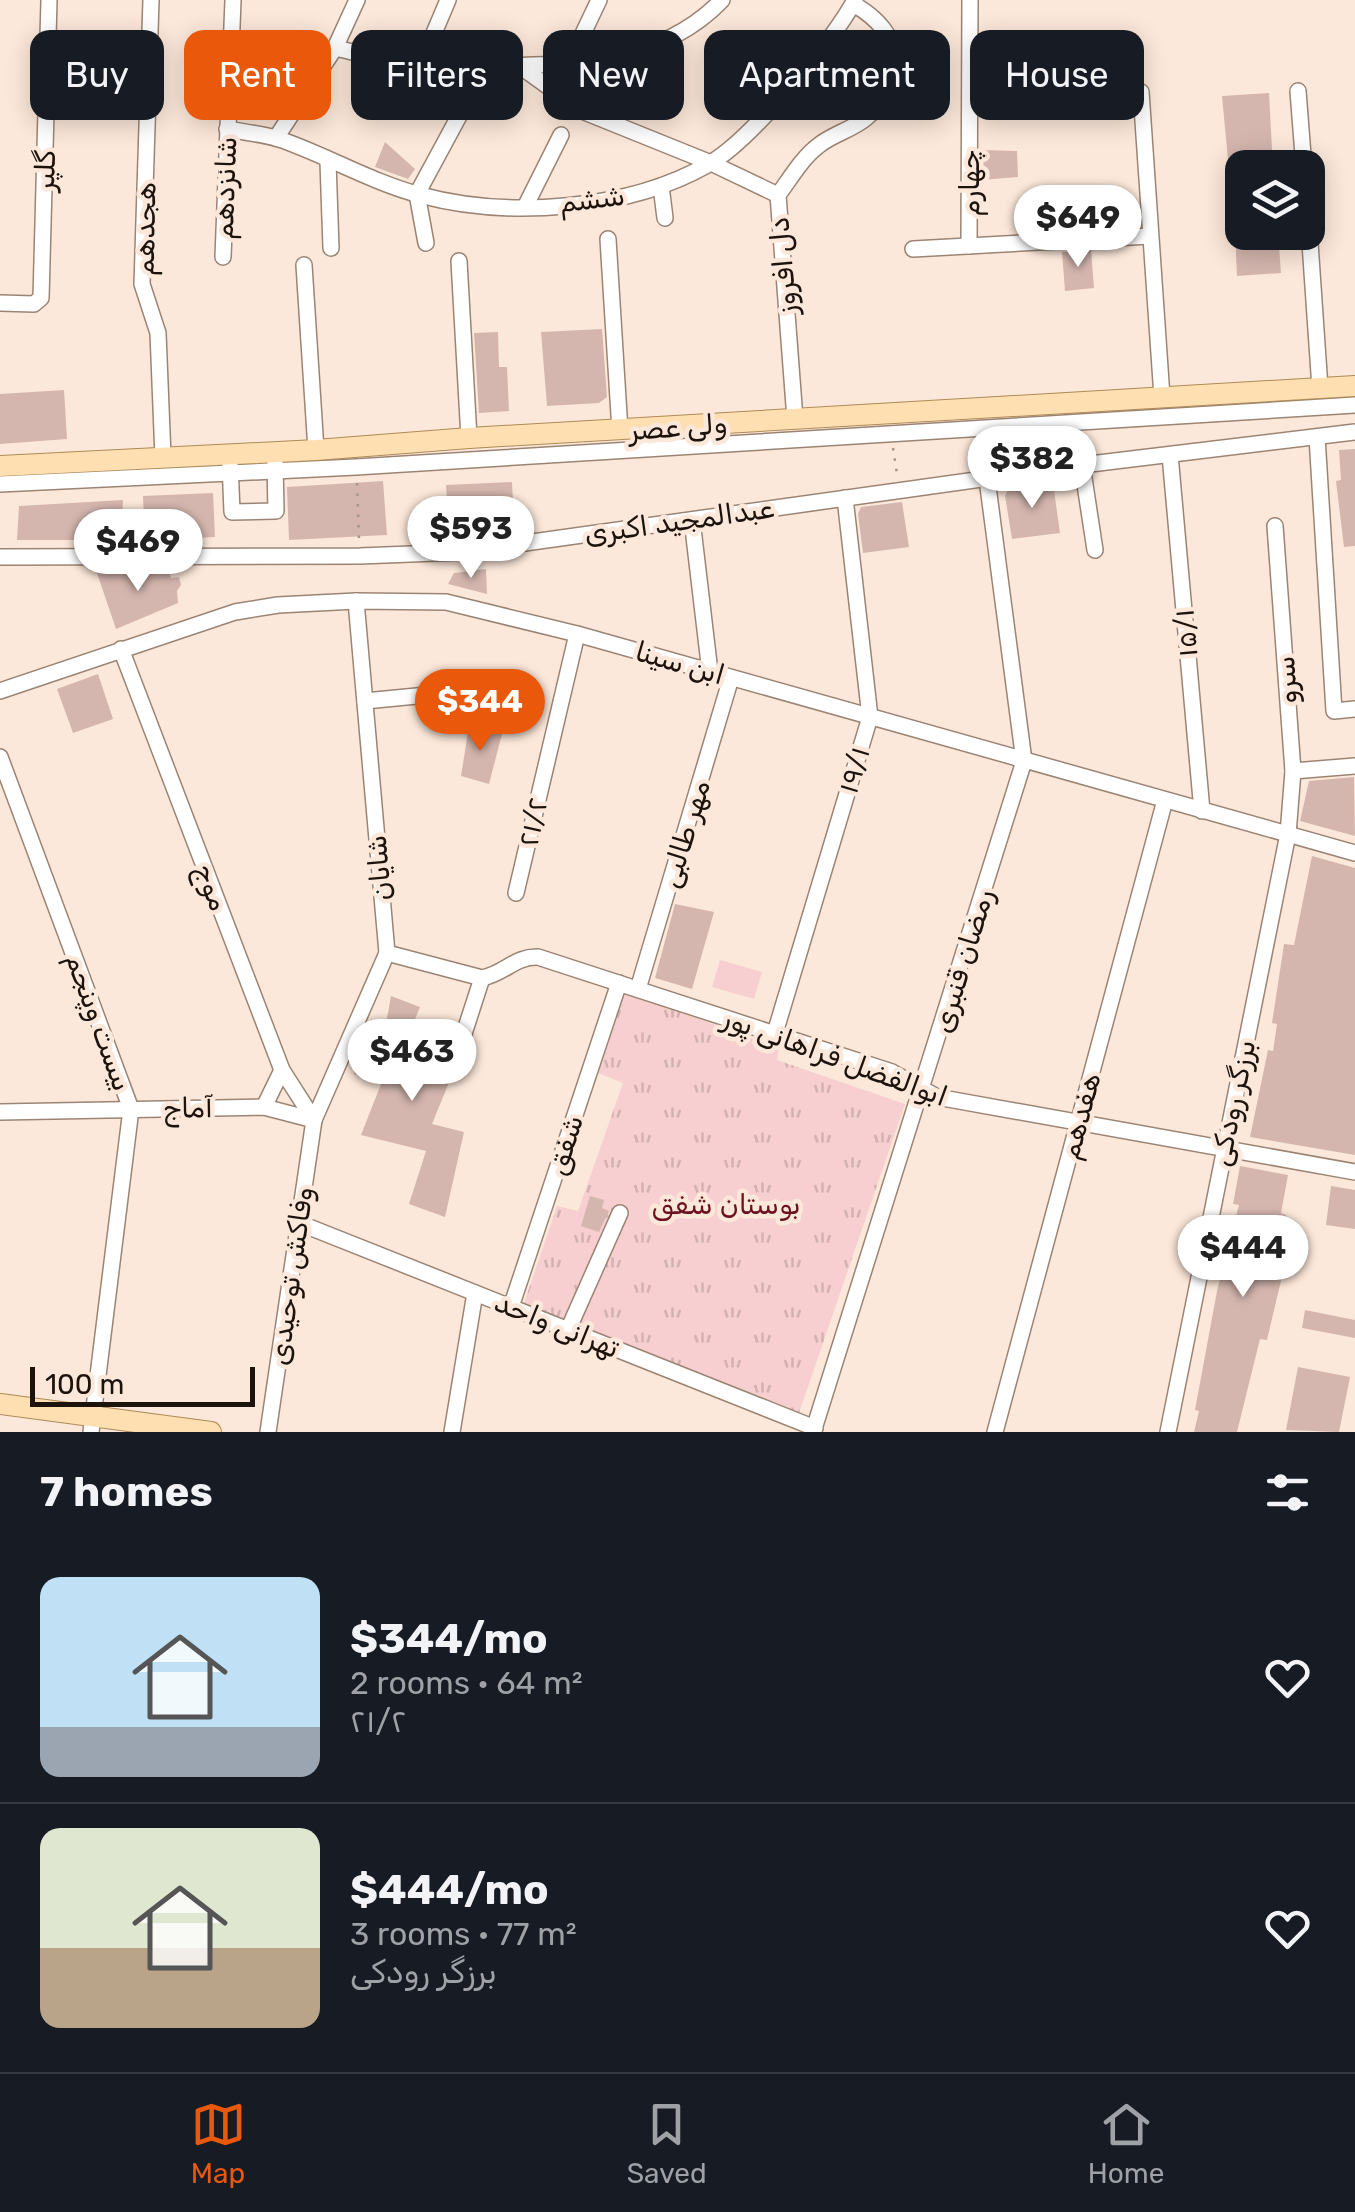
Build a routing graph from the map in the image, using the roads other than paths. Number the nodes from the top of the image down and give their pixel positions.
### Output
1 (49, 0) edge
2 (151, 0) edge
3 (234, 0) edge
4 (357, 0) edge
5 (448, 0) edge
6 (598, 0) edge
7 (722, 0) edge
8 (970, 0) edge
9 (854, 2) edge
10 (435, 30) edge
11 (584, 30) edge
12 (684, 30) edge
13 (335, 48) junction
14 (351, 51) edge
15 (523, 68) edge
16 (1298, 91) dead end
17 (457, 120) edge
18 (1144, 120) edge
19 (226, 129) junction
20 (562, 135) dead end
21 (276, 138) junction
22 (1303, 150) edge
23 (328, 162) junction
24 (711, 163) junction
25 (661, 186) junction
26 (417, 194) junction
27 (778, 195) junction
28 (525, 207) junction
29 (665, 218) dead end
30 (1150, 236) junction
31 (608, 238) dead end
32 (426, 243) dead end
33 (968, 246) junction
34 (331, 248) dead end
35 (913, 249) dead end
36 (1310, 250) edge
37 (223, 257) dead end
38 (459, 261) dead end
39 (304, 265) dead end
40 (0, 303) edge
41 (1355, 386) edge
42 (1320, 388) junction
43 (1162, 397) junction
44 (1355, 405) edge
45 (795, 418) junction
46 (620, 430) junction
47 (1355, 432) edge
48 (1317, 437) junction
49 (470, 438) junction
50 (316, 450) junction
51 (163, 456) junction
52 (1170, 456) junction
53 (275, 462) junction
54 (230, 463) junction
55 (1082, 465) junction
56 (0, 466) edge
57 (987, 479) junction
58 (0, 484) edge
59 (845, 498) junction
60 (692, 520) junction
61 (1276, 526) dead end
62 (1094, 550) dead end
63 (0, 557) edge
64 (356, 601) junction
65 (577, 634) junction
66 (121, 649) junction
67 (710, 672) junction
68 (732, 678) junction
69 (0, 691) edge
70 (427, 695) dead end
71 (365, 701) junction
72 (1355, 710) edge
73 (870, 717) junction
74 (0, 757) edge
75 (1024, 761) junction
76 (1355, 766) edge
77 (1292, 771) junction
78 (1165, 800) junction
79 (1202, 811) junction
80 (1288, 834) junction
81 (1355, 854) edge
82 (516, 893) dead end
83 (387, 953) junction
84 (482, 978) junction
85 (619, 983) junction
86 (638, 989) junction
87 (774, 1034) junction
88 (460, 1046) dead end
89 (282, 1070) junction
90 (924, 1088) junction
91 (264, 1107) junction
92 (131, 1109) junction
93 (0, 1112) edge
94 (314, 1120) junction
95 (1078, 1122) junction
96 (1223, 1148) junction
97 (1355, 1172) edge
98 (620, 1212) dead end
99 (299, 1223) junction
100 (475, 1293) junction
101 (511, 1307) junction
102 (568, 1330) junction
103 (0, 1404) edge
104 (92, 1424) edge
105 (814, 1430) edge
106 (211, 1432) edge
107 (268, 1432) edge
108 (452, 1432) edge
109 (995, 1432) edge
110 (1168, 1432) edge

1 - 40 street, گلپر
2 - 51 street, هجدهم
3 - 19 street, شانزدهم
4 - 13 street
5 - 10 street
6 - 11 street
7 - 12 street
8 - 33 street, چهارم
9 - 24 street, ششم
9 - 27 street, دل افروز
13 - 14 street
13 - 21 street
15 - 24 street
16 - 22 street
17 - 26 street
18 - 30 street
19 - 21 street, ششم
19 - 37 street, شانزدهم
20 - 28 street
21 - 23 street, ششم
23 - 26 street, ششم
23 - 34 street
24 - 25 street, ششم
24 - 27 street
25 - 28 street, ششم
25 - 29 street
26 - 28 street, ششم
26 - 32 street
27 - 45 street, دل افروز
30 - 33 street
30 - 43 street
31 - 46 street
33 - 35 street
36 - 42 street
38 - 49 street
39 - 50 street
41 - 42 main road, ولی عصر
42 - 43 main road, ولی عصر
43 - 45 main road, ولی عصر
44 - 53 street
45 - 46 main road, ولی عصر
46 - 49 main road, ولی عصر
47 - 48 street, عبدالمجید اکبری
48 - 52 street, عبدالمجید اکبری
48 - 72 street
49 - 50 main road, ولی عصر
50 - 53 main road, ولی عصر
51 - 54 main road, ولی عصر
51 - 56 main road, ولی عصر
52 - 55 street, عبدالمجید اکبری
52 - 79 street, ۱۵/۱
53 - 54 main road, ولی عصر
53 - 54 street
54 - 58 street
55 - 57 street, عبدالمجید اکبری
55 - 62 street
57 - 59 street, عبدالمجید اکبری
57 - 75 street, رمضان قنبری
59 - 60 street, عبدالمجید اکبری
59 - 73 street, ۱۹/۱
60 - 63 street, عبدالمجید اکبری
60 - 67 street
61 - 77 street, سرو
64 - 65 street, ابن سینا
64 - 66 street, ابن سینا
64 - 71 street, شایان
65 - 67 street, ابن سینا
65 - 82 street, ۲۱/۲
66 - 69 street, ابن سینا
66 - 89 street, موج
67 - 68 street, ابن سینا
68 - 73 street, ابن سینا
68 - 86 street, مهر طالبی
70 - 71 street
71 - 83 street, شایان
73 - 75 street, ابن سینا
73 - 87 street, ۱۹/۱
74 - 92 street, بیست وپنجم
75 - 78 street, ابن سینا
75 - 90 street, رمضان قنبری
76 - 77 street
77 - 80 street, سرو
78 - 79 street, ابن سینا
78 - 95 street, هفدهم
79 - 80 street, ابن سینا
80 - 81 street, ابن سینا
80 - 96 street, برزگر رودکی
83 - 84 street
83 - 94 street, شایان
84 - 85 street, ابوالفضل فراهانی پور
84 - 88 street
85 - 86 street, ابوالفضل فراهانی پور
85 - 101 street, شفق
86 - 87 street, ابوالفضل فراهانی پور
87 - 90 street, ابوالفضل فراهانی پور
89 - 91 street
89 - 94 street, موج
90 - 95 street, ابوالفضل فراهانی پور
90 - 105 street, رمضان قنبری
91 - 92 street, آماج
91 - 94 street, آماج
92 - 93 street, آماج
92 - 104 street, بیست وپنجم
94 - 99 street, وفاکش توحیدی
95 - 96 street, ابوالفضل فراهانی پور
95 - 109 street, هفدهم
96 - 97 street, ابوالفضل فراهانی پور
96 - 110 street, برزگر رودکی
98 - 102 street
99 - 100 street, تهرانی واحد
99 - 107 street, وفاکش توحیدی
100 - 101 street, تهرانی واحد
100 - 108 street
101 - 102 street, تهرانی واحد
102 - 105 street, تهرانی واحد
103 - 104 main road
104 - 106 main road

